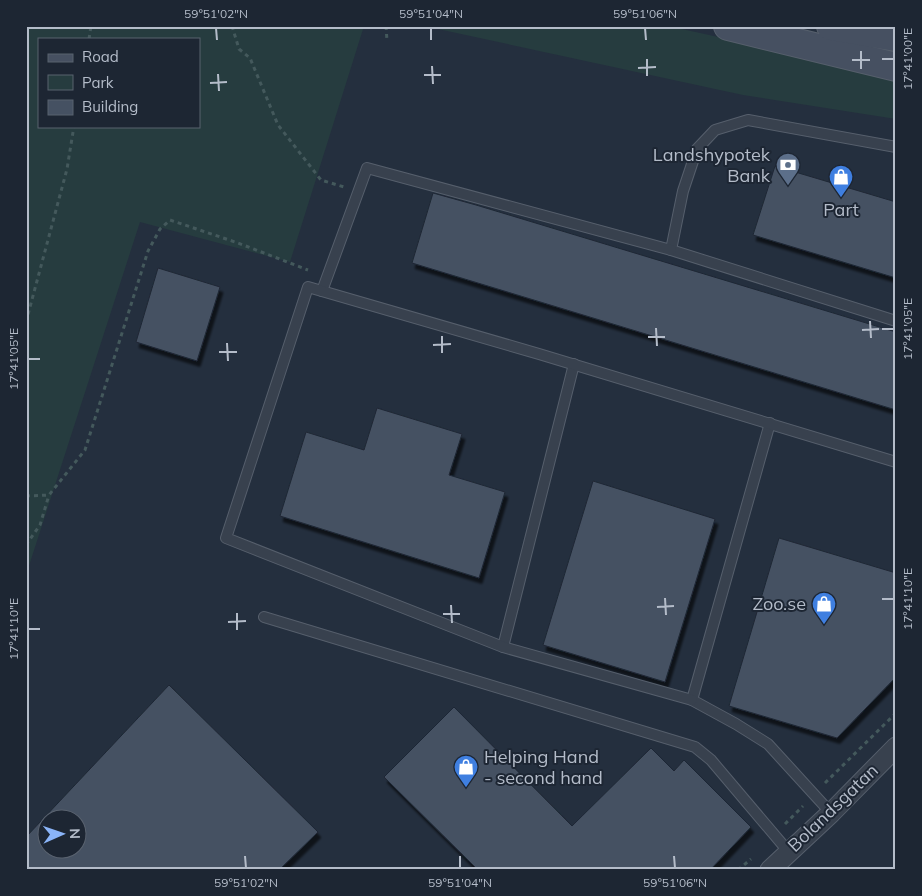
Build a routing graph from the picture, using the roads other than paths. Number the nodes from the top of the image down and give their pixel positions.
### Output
1 (728, 26) edge
2 (831, 26) edge
3 (896, 38) edge
4 (896, 67) edge
5 (896, 147) edge
6 (671, 250) junction
7 (322, 291) junction
8 (896, 321) edge
9 (574, 364) junction
10 (770, 423) junction
11 (896, 462) edge
12 (264, 617) dead end
13 (503, 647) junction
14 (692, 700) junction
15 (896, 747) edge
16 (831, 813) junction
17 (788, 851) junction
18 (770, 870) edge

1 - 4 main road
2 - 3 main road
5 - 6 lane
6 - 7 lane
6 - 8 lane
7 - 9 lane
7 - 13 lane
9 - 10 lane
9 - 13 lane
10 - 11 lane
10 - 14 lane
12 - 17 lane
13 - 14 lane
14 - 16 lane
15 - 16 street, Bolandsgatan
16 - 17 street, Bolandsgatan
17 - 18 street, Bolandsgatan

